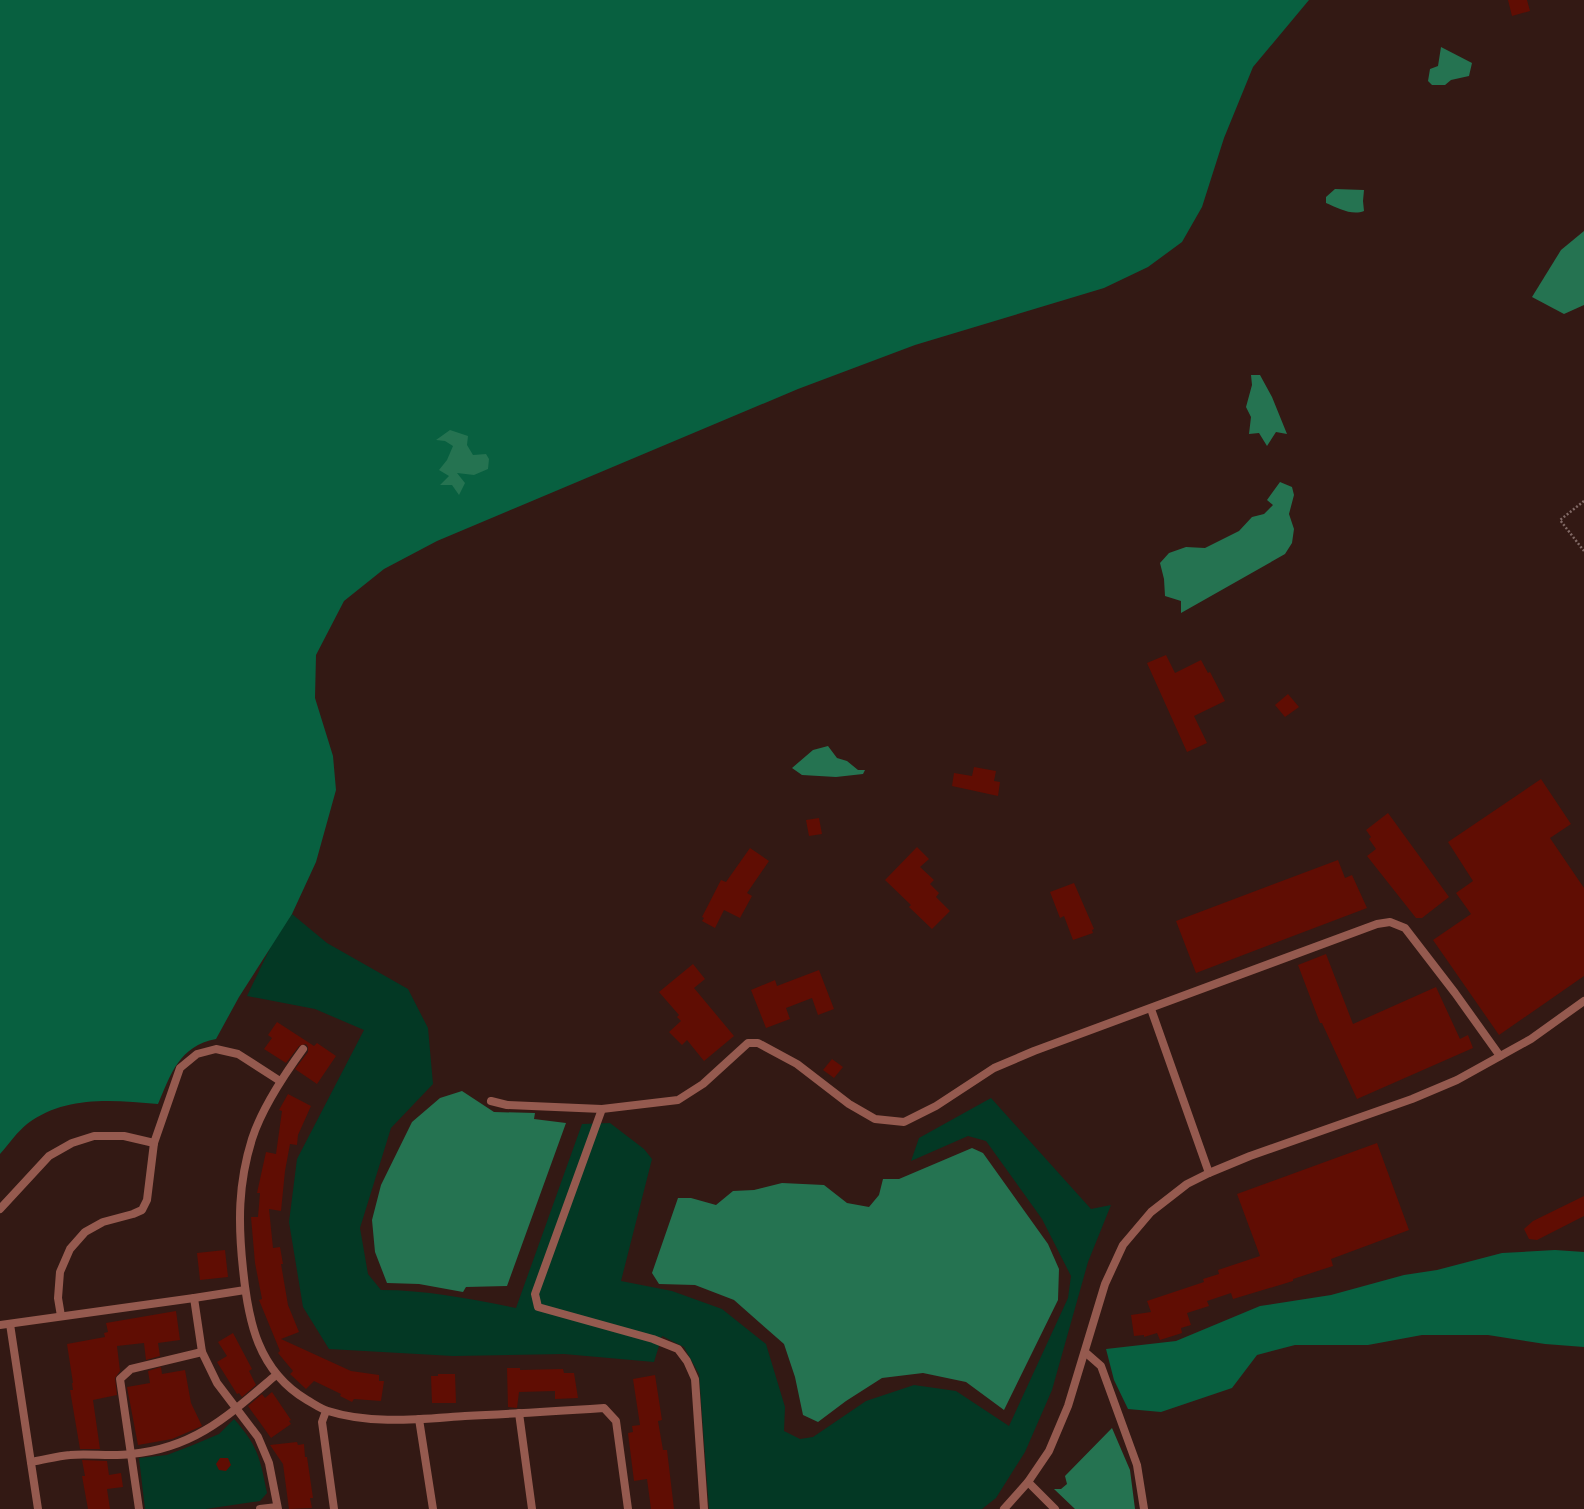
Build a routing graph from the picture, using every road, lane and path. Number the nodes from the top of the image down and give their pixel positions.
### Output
1 (1584, 501) edge
2 (1584, 551) edge
3 (1584, 1001) edge
4 (1151, 1008) junction
5 (303, 1049) dead end
6 (1500, 1056) junction
7 (280, 1081) junction
8 (491, 1101) dead end
9 (602, 1109) junction
10 (154, 1143) junction
11 (1209, 1173) junction
12 (0, 1209) edge
13 (245, 1290) junction
14 (194, 1298) junction
15 (61, 1316) junction
16 (10, 1324) junction
17 (0, 1325) edge
18 (202, 1352) junction
19 (1085, 1352) junction
20 (276, 1375) junction
21 (236, 1408) junction
22 (326, 1411) junction
23 (519, 1413) junction
24 (419, 1419) junction
25 (132, 1454) junction
26 (31, 1462) junction
27 (1028, 1482) junction
28 (278, 1508) edge
29 (38, 1509) edge
30 (139, 1509) edge
31 (260, 1509) edge
32 (334, 1509) edge
33 (433, 1509) edge
34 (532, 1509) edge
35 (628, 1509) edge
36 (704, 1509) edge
37 (1004, 1509) edge
38 (1055, 1509) edge
39 (1144, 1509) edge

1 - 2 path
3 - 6 street
4 - 6 street
4 - 9 street
4 - 11 street
5 - 7 street
6 - 11 street
7 - 10 street
7 - 13 street
8 - 9 street
9 - 36 street
10 - 12 street
10 - 15 street
11 - 19 street
13 - 14 street
13 - 20 street
14 - 15 street
14 - 18 street
15 - 16 street
16 - 17 street
16 - 26 street
18 - 21 street
18 - 25 street
19 - 27 street
19 - 39 street
20 - 21 street
20 - 22 street
21 - 25 street
21 - 28 street
22 - 24 street
22 - 32 street
23 - 24 street
23 - 34 street
23 - 35 street
24 - 33 street
25 - 26 street
25 - 30 street
26 - 29 street
27 - 37 street
27 - 38 street
28 - 31 street

